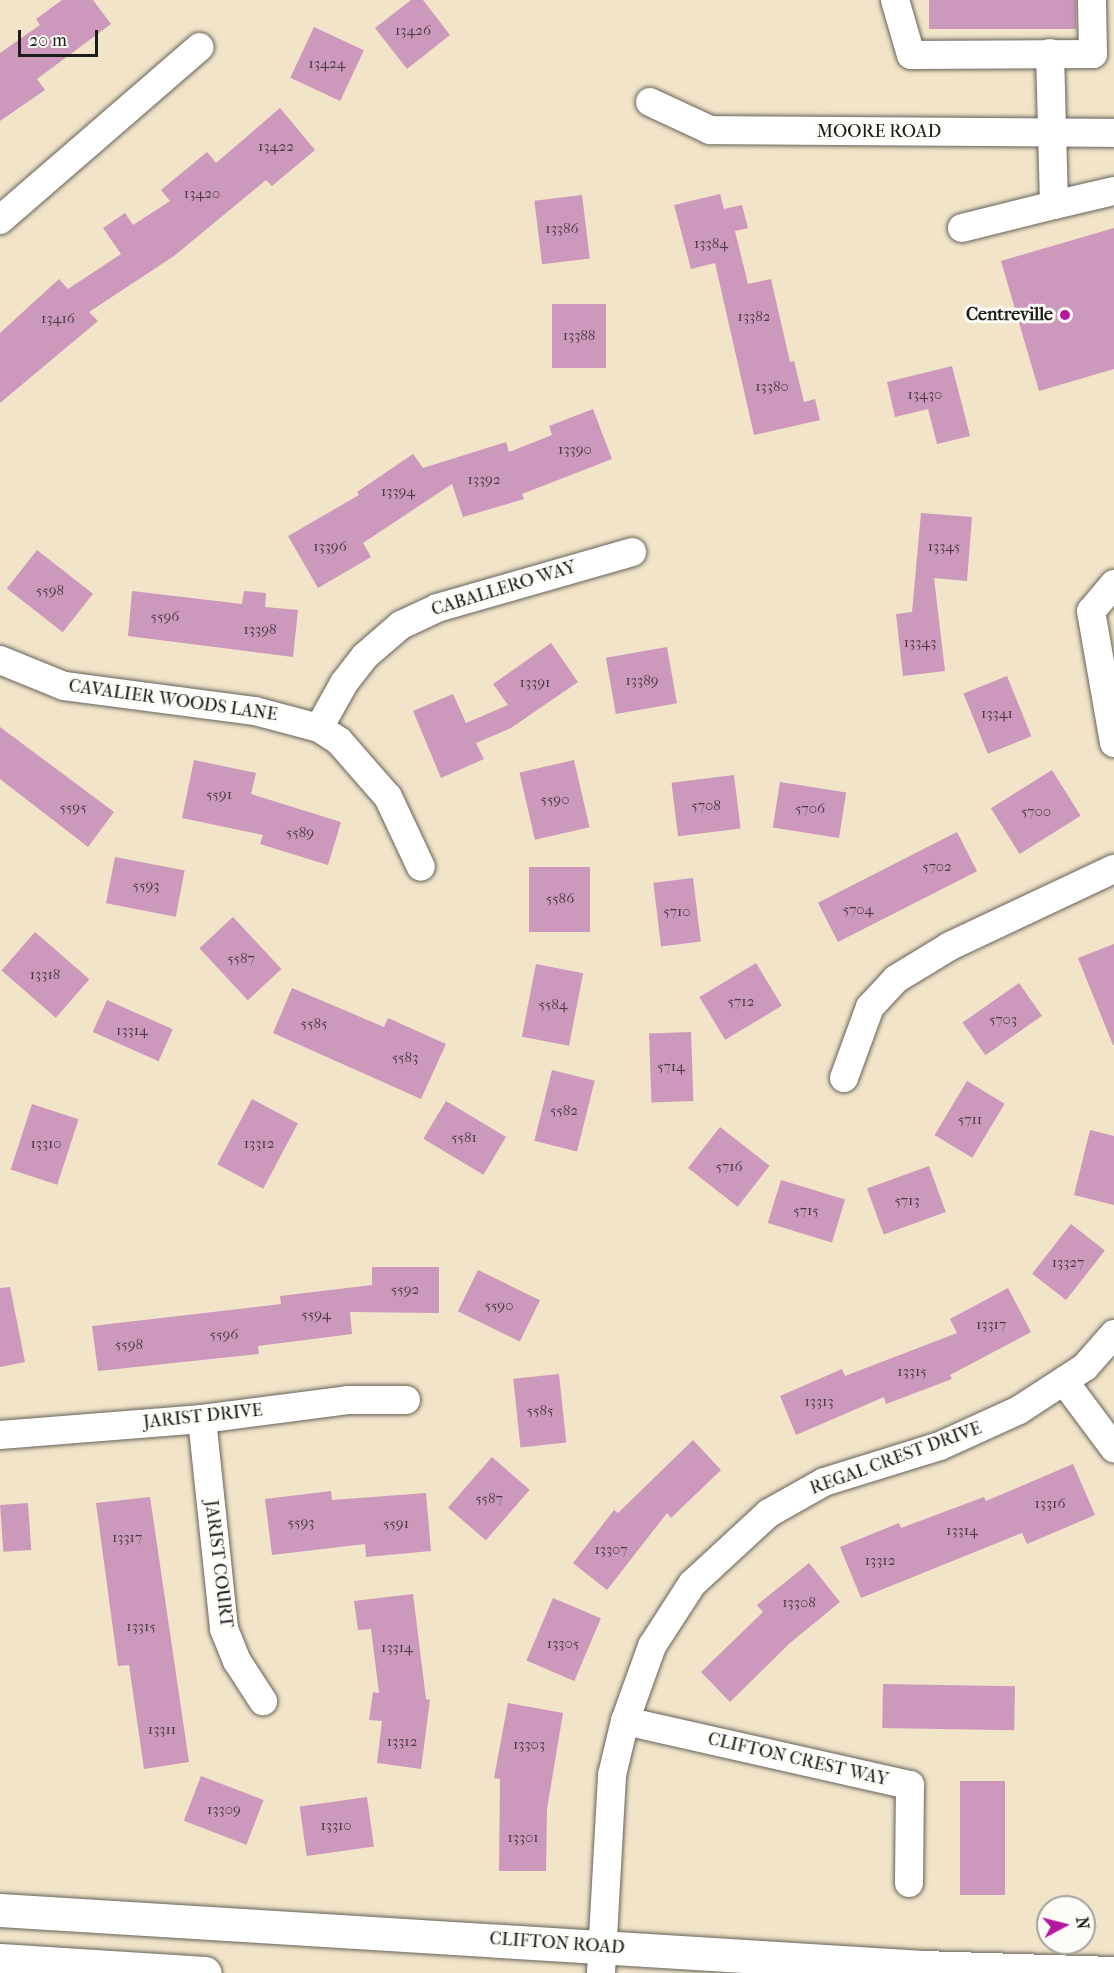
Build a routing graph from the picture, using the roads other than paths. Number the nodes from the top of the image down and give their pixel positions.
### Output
1 (895, 0) edge
2 (1092, 0) edge
3 (200, 47) dead end
4 (1050, 53) junction
5 (650, 102) dead end
6 (1050, 133) junction
7 (1114, 133) edge
8 (1114, 191) edge
9 (1054, 205) junction
10 (0, 220) edge
11 (962, 228) dead end
12 (632, 552) dead end
13 (1114, 584) edge
14 (0, 660) edge
15 (319, 728) junction
16 (1114, 743) edge
17 (421, 867) dead end
18 (1114, 869) edge
19 (844, 1078) dead end
20 (1114, 1334) edge
21 (1064, 1381) junction
22 (406, 1400) dead end
23 (201, 1419) junction
24 (0, 1435) edge
25 (1114, 1448) edge
26 (263, 1701) dead end
27 (625, 1720) junction
28 (909, 1883) dead end
29 (0, 1910) edge
30 (0, 1960) edge
31 (602, 1960) edge
32 (205, 1973) edge
33 (1114, 1973) edge

1 - 4 street
2 - 4 street
3 - 10 street
4 - 6 street
5 - 6 street, MOORE ROAD
6 - 7 street, MOORE ROAD
6 - 9 street
8 - 9 street
9 - 11 street
12 - 15 street, CABALLERO WAY
13 - 16 street
14 - 15 street, CAVALIER WOODS LANE
15 - 17 street, CAVALIER WOODS LANE
18 - 19 street
20 - 21 street, REGAL CREST DRIVE
21 - 25 street
21 - 27 street, REGAL CREST DRIVE
22 - 23 street, JARIST DRIVE
23 - 24 street, JARIST DRIVE
23 - 26 street, JARIST COURT
27 - 28 street, CLIFTON CREST WAY
27 - 31 street, REGAL CREST DRIVE
29 - 31 main road, CLIFTON ROAD
30 - 32 main road
31 - 33 main road, CLIFTON ROAD

